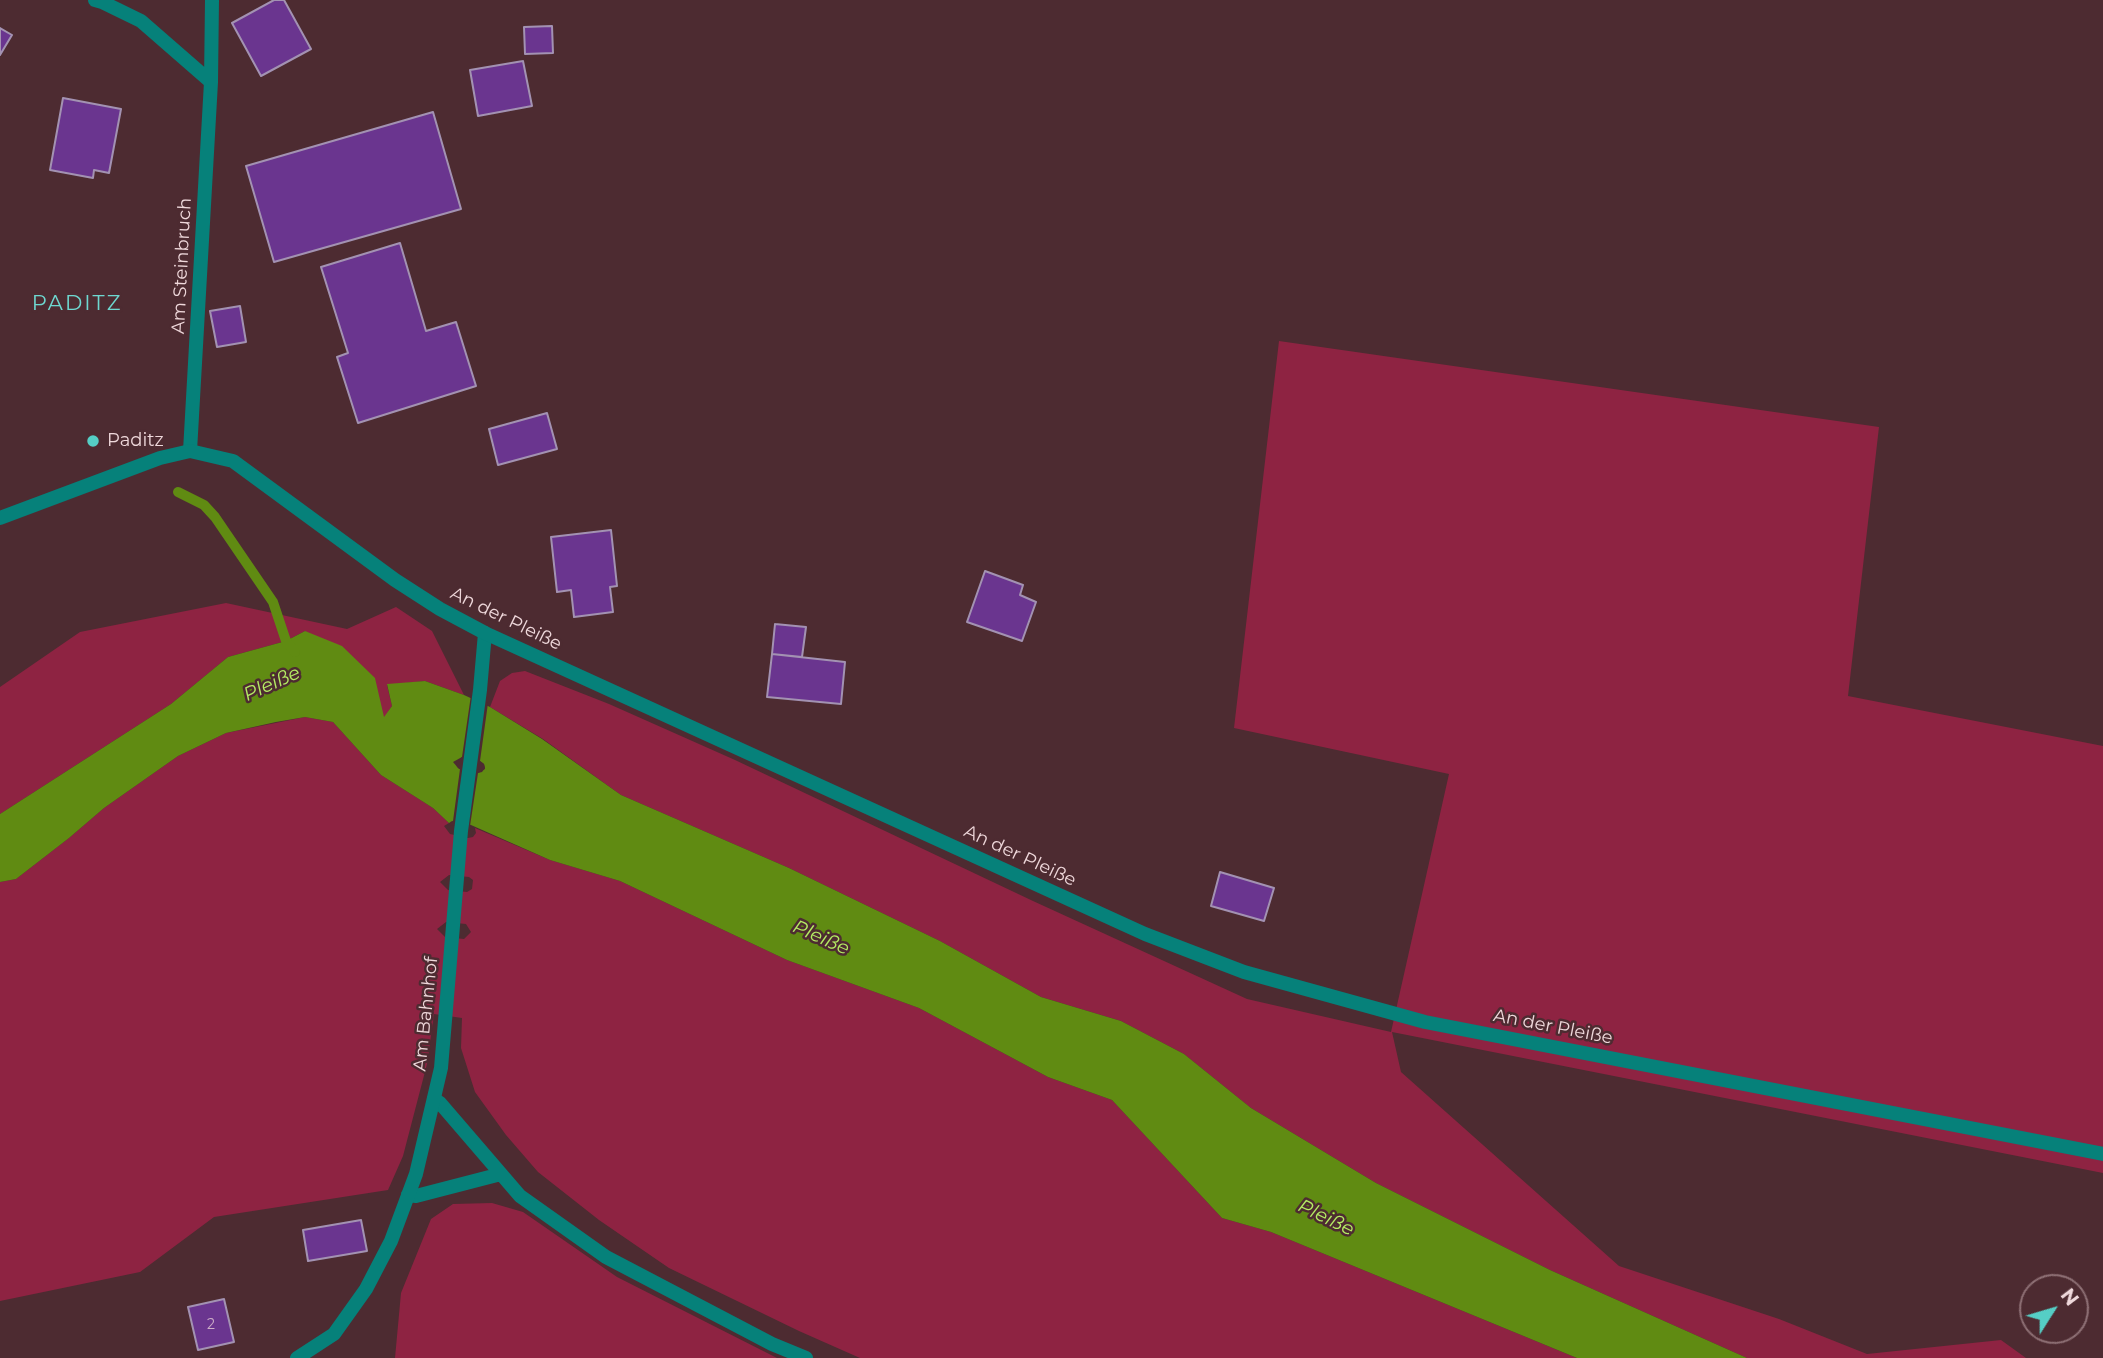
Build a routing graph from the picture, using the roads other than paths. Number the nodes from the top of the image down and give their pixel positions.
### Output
1 (95, 0) edge
2 (212, 0) edge
3 (212, 82) junction
4 (190, 451) junction
5 (0, 518) edge
6 (485, 632) junction
7 (434, 1099) junction
8 (2103, 1154) edge
9 (501, 1174) junction
10 (408, 1195) junction
11 (297, 1358) edge
12 (806, 1358) edge

1 - 3 street
2 - 3 street, Am Steinbruch
3 - 4 street, Am Steinbruch
4 - 5 street, An der Pleiße
4 - 6 street, An der Pleiße
6 - 7 street, Am Bahnhof
6 - 8 street, An der Pleiße
7 - 9 street
7 - 10 street, Am Bahnhof
9 - 10 street
9 - 12 street
10 - 11 street, Am Bahnhof

